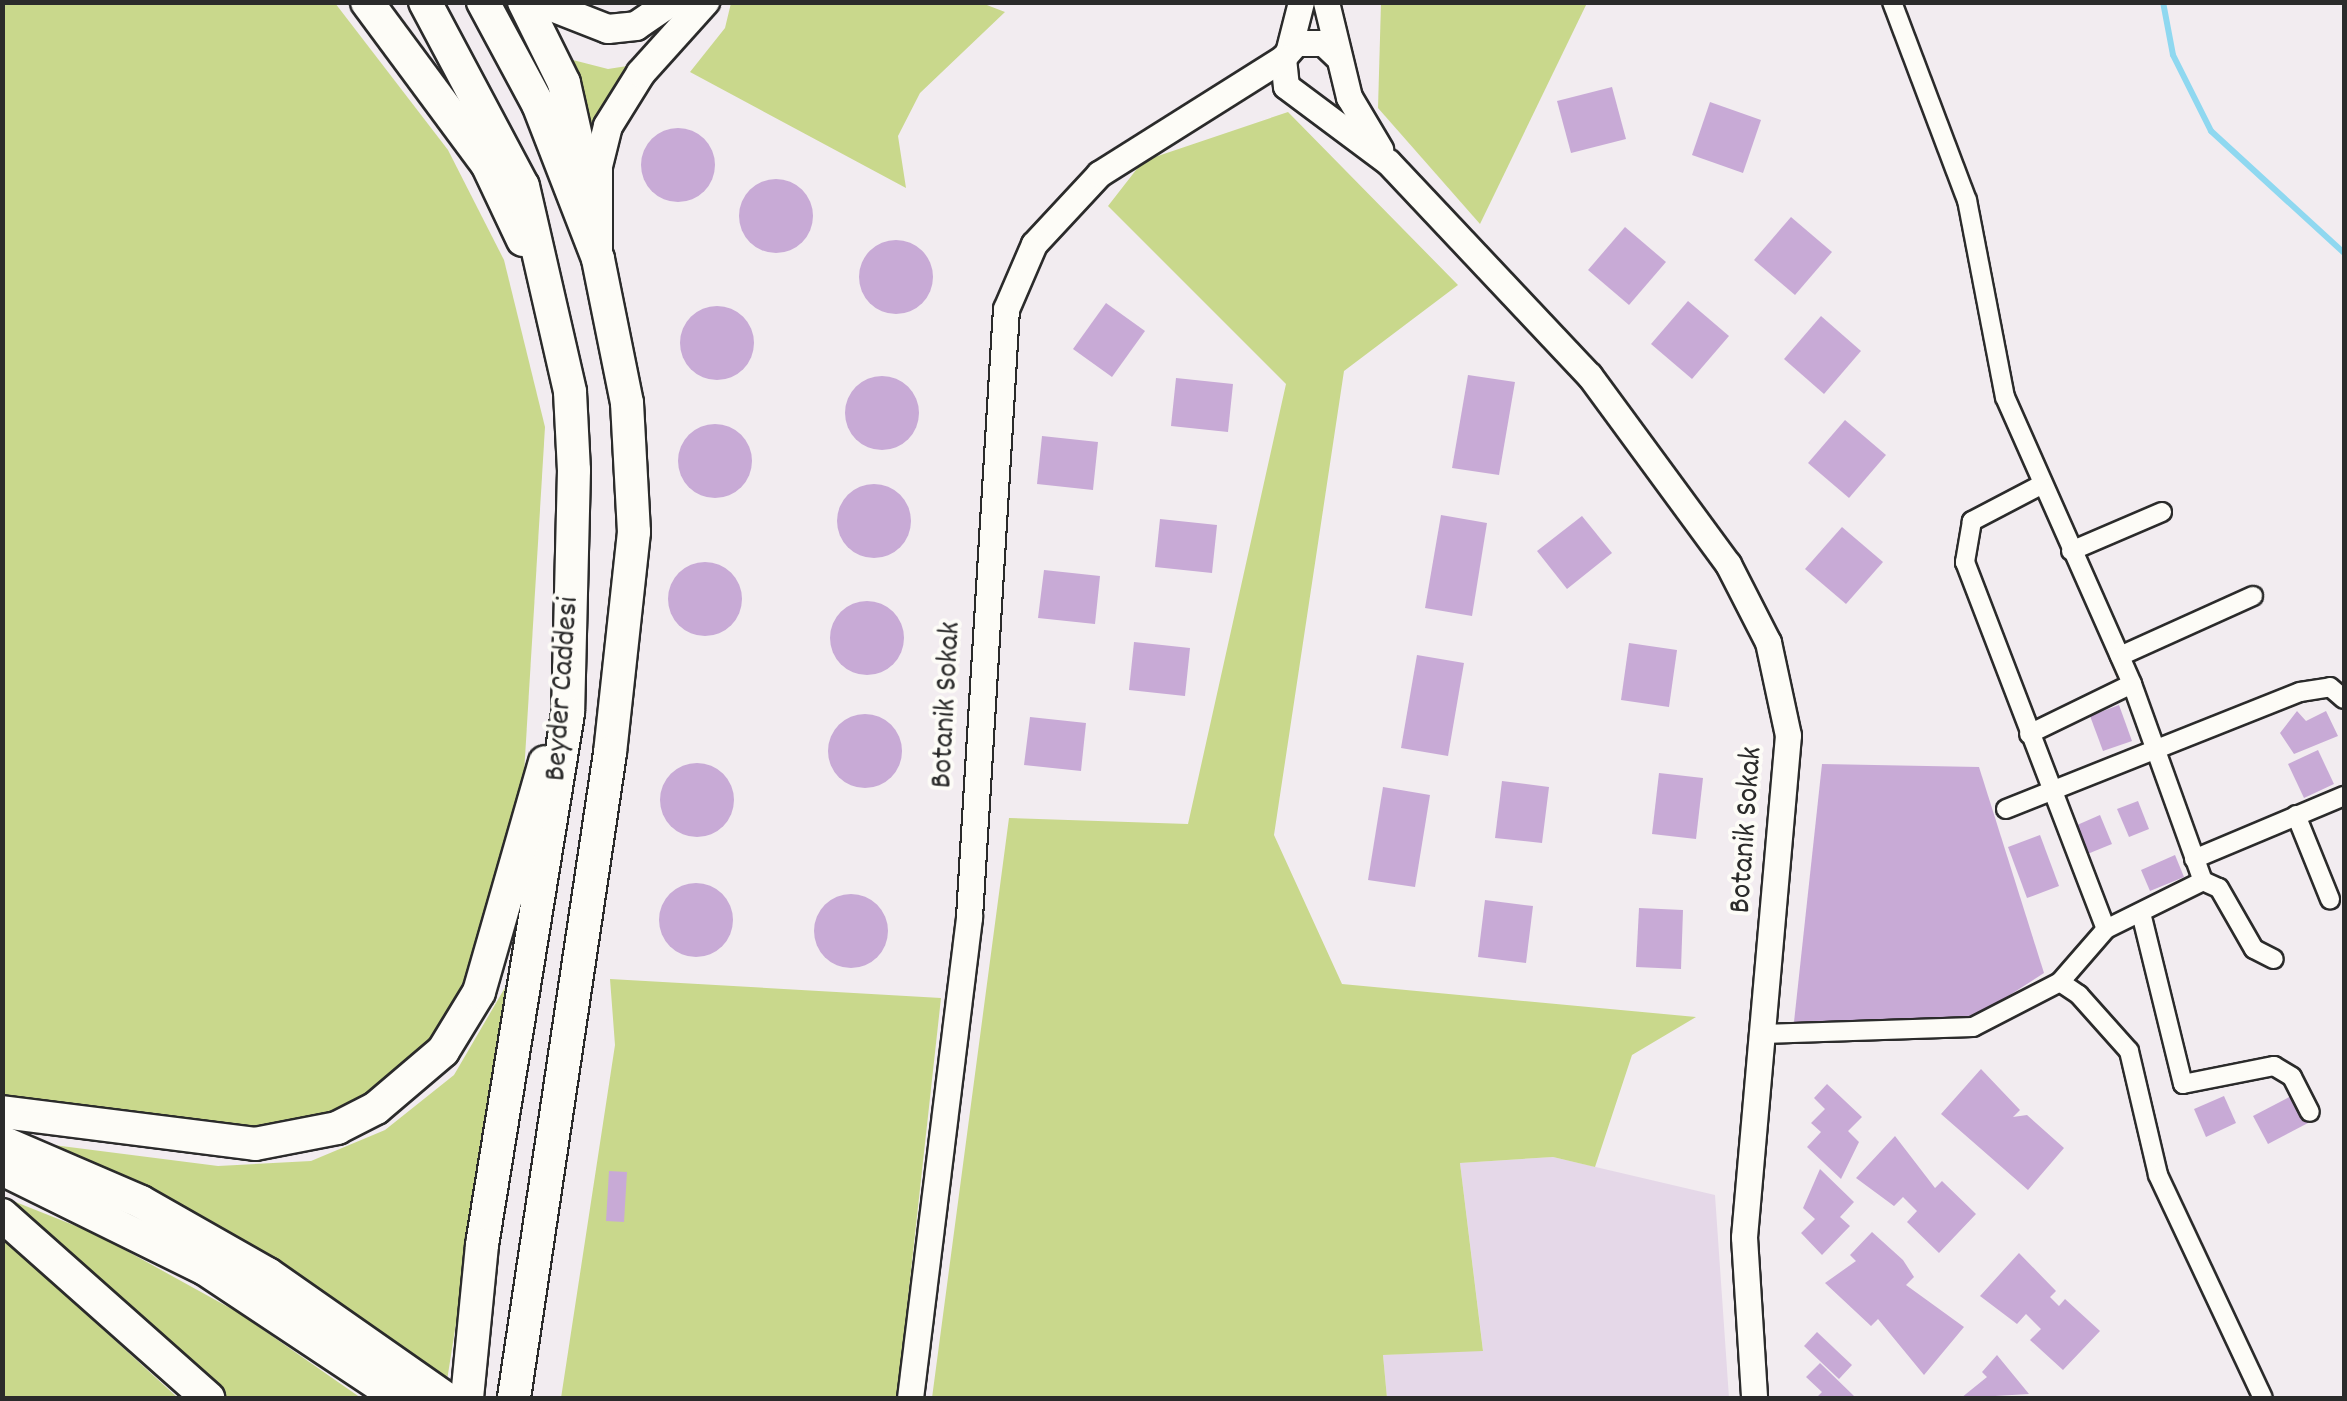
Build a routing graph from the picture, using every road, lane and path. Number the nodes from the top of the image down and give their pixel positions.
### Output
1 (367, 2) edge
2 (425, 2) edge
3 (483, 2) edge
4 (524, 2) edge
5 (539, 2) edge
6 (671, 2) edge
7 (706, 2) edge
8 (1301, 2) edge
9 (1326, 2) edge
10 (1892, 2) edge
11 (1286, 53) junction
12 (1337, 60) junction
13 (1298, 96) junction
14 (1208, 105) junction
15 (1388, 162) junction
16 (598, 258) junction
17 (542, 277) junction
18 (2039, 486) junction
19 (2162, 512) dead end
20 (2071, 551) junction
21 (2253, 596) dead end
22 (2120, 656) junction
23 (2132, 684) junction
24 (2344, 699) edge
25 (568, 713) junction
26 (2029, 734) junction
27 (2158, 753) junction
28 (2052, 791) junction
29 (2344, 796) edge
30 (2006, 809) dead end
31 (2296, 815) junction
32 (2194, 859) junction
33 (2203, 880) junction
34 (2330, 898) dead end
35 (2141, 914) junction
36 (2106, 929) junction
37 (2274, 959) dead end
38 (2060, 982) junction
39 (1764, 1034) junction
40 (2, 1112) edge
41 (2310, 1112) dead end
42 (2, 1142) edge
43 (2, 1169) edge
44 (2, 1214) edge
45 (514, 1392) edge
46 (208, 1398) edge
47 (399, 1398) edge
48 (460, 1398) edge
49 (910, 1398) edge
50 (1754, 1398) edge
51 (2263, 1398) edge

1 - 17 highway
2 - 17 highway, Beyder Caddesi
3 - 16 highway, Beyder Caddesi
4 - 16 highway
5 - 6 main road
7 - 16 main road
8 - 11 main road
9 - 12 main road
10 - 18 street
11 - 12 main road
11 - 13 main road
11 - 14 main road, Botanik Sokak
12 - 13 main road
12 - 15 main road
13 - 14 main road, Botanik Sokak
13 - 15 main road
14 - 49 main road, Botanik Sokak
15 - 39 main road, Botanik Sokak
16 - 45 highway, Beyder Caddesi
17 - 25 highway, Beyder Caddesi
18 - 20 street
18 - 26 street
19 - 20 street
20 - 22 street
21 - 22 street
22 - 23 street
23 - 26 street
23 - 27 street
24 - 27 street
25 - 40 highway
25 - 48 highway, Beyder Caddesi
26 - 28 street
27 - 28 street
27 - 32 street
28 - 30 street
28 - 36 street
29 - 31 street
31 - 32 street
31 - 34 street
32 - 33 street
33 - 35 street
33 - 37 street
35 - 36 street
35 - 41 street
36 - 38 street
38 - 39 street
38 - 51 street
39 - 50 main road, Botanik Sokak
42 - 48 highway
43 - 47 highway
44 - 46 highway

